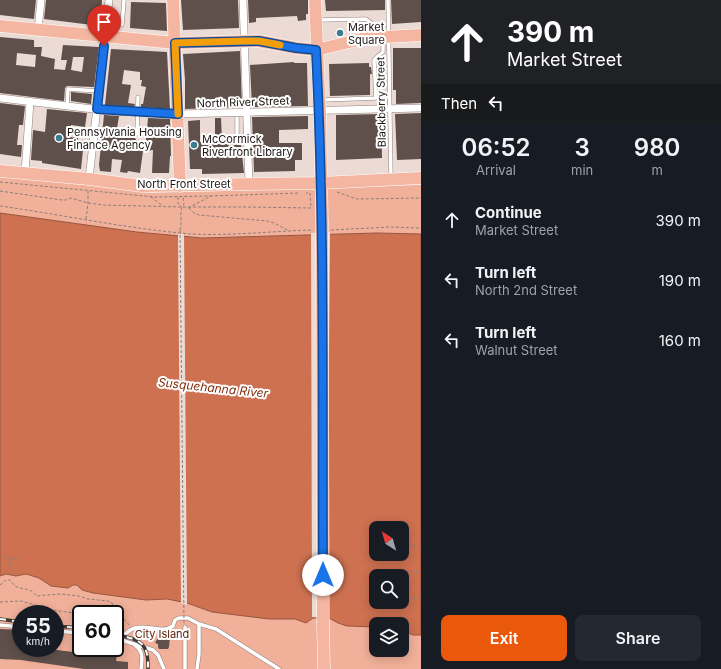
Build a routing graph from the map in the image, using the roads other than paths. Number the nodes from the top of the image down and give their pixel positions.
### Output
1 (41, 0) edge
2 (109, 0) edge
3 (124, 0) edge
4 (174, 0) edge
5 (243, 0) edge
6 (315, 0) edge
7 (388, 0) edge
8 (316, 20) junction
9 (122, 25) dead end
10 (0, 26) edge
11 (38, 30) junction
12 (421, 35) edge
13 (386, 36) junction
14 (105, 37) junction
15 (244, 41) junction
16 (175, 43) junction
17 (316, 50) junction
18 (383, 52) junction
19 (390, 52) junction
20 (99, 91) junction
21 (138, 97) dead end
22 (0, 98) edge
23 (30, 102) junction
24 (67, 106) junction
25 (319, 106) junction
26 (421, 108) edge
27 (97, 109) junction
28 (391, 109) junction
29 (138, 112) junction
30 (246, 112) junction
31 (178, 114) junction
32 (237, 118) dead end
33 (137, 134) dead end
34 (247, 142) junction
35 (0, 172) edge
36 (25, 173) junction
37 (421, 178) edge
38 (391, 179) junction
39 (321, 183) junction
40 (249, 184) junction
41 (88, 185) junction
42 (180, 193) junction
43 (199, 624) junction
44 (0, 625) edge
45 (184, 625) road end
46 (12, 626) edge
47 (124, 634) edge
48 (124, 641) edge
49 (133, 643) junction
50 (324, 667) edge
51 (141, 669) edge
52 (164, 669) edge
53 (185, 669) edge
54 (197, 669) edge
55 (279, 669) edge

1 - 11 street
2 - 14 street
3 - 9 lane
4 - 16 main road
5 - 15 street
6 - 8 main road
7 - 13 lane, Blackberry Street
8 - 13 lane
8 - 17 main road
10 - 11 main road
11 - 14 main road
12 - 13 main road
13 - 17 main road
13 - 18 lane
13 - 19 lane, Blackberry Street
14 - 16 main road
14 - 20 street
15 - 16 main road
15 - 17 main road
15 - 30 street
16 - 31 main road
17 - 25 main road
18 - 19 lane
18 - 25 lane
19 - 28 lane, Blackberry Street
20 - 24 lane
20 - 27 street
21 - 29 lane
22 - 23 street, North River Street
23 - 24 street, North River Street
23 - 36 street
24 - 27 street, North River Street
25 - 28 street, North River Street
25 - 30 street, North River Street
25 - 39 main road
26 - 28 street, North River Street
27 - 29 street, North River Street
27 - 41 street
28 - 38 lane, Blackberry Street
29 - 31 street, North River Street
29 - 33 lane
30 - 31 street, North River Street
30 - 34 street
31 - 42 main road
32 - 34 lane
34 - 40 street
35 - 36 main road, North Front Street
36 - 41 main road, North Front Street
37 - 38 main road, North Front Street
38 - 39 main road, North Front Street
39 - 40 main road, North Front Street
39 - 50 main road, bridge
40 - 42 main road, North Front Street
41 - 42 main road, North Front Street
43 - 47 lane
43 - 54 lane
43 - 55 lane
44 - 46 lane
45 - 53 lane
48 - 49 lane
49 - 51 lane
49 - 52 lane

